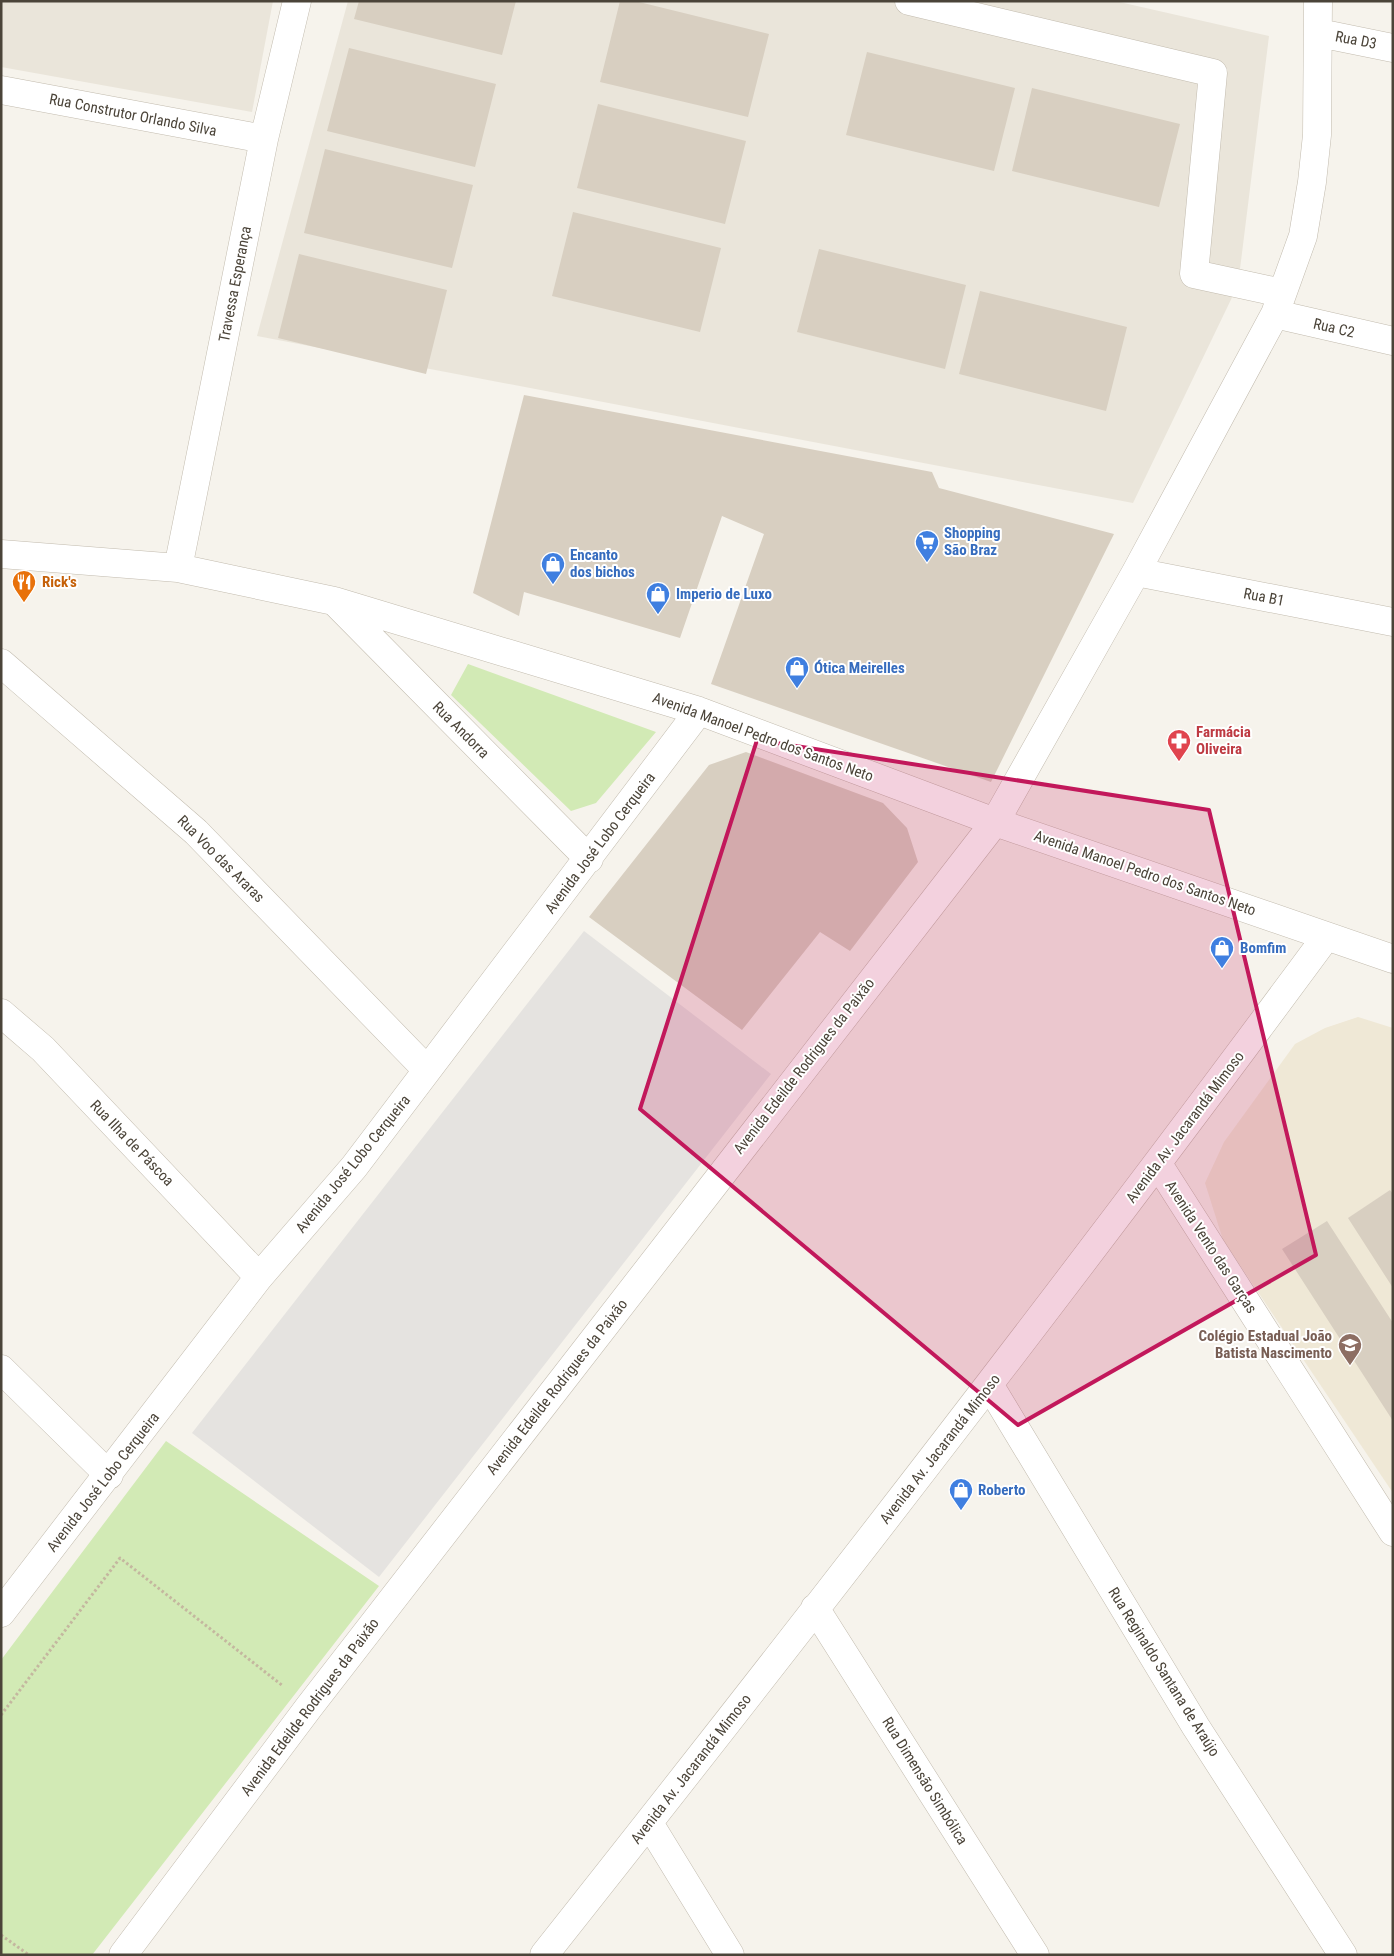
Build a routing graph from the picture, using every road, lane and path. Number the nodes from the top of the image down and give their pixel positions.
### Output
1 (297, 1) edge
2 (909, 1) edge
3 (1318, 1) edge
4 (1319, 33) junction
5 (1393, 48) edge
6 (1, 90) edge
7 (264, 139) junction
8 (1278, 304) junction
9 (1393, 341) edge
10 (1, 554) edge
11 (178, 568) junction
12 (1136, 572) junction
13 (334, 601) junction
14 (1393, 622) edge
15 (1, 663) edge
16 (699, 712) junction
17 (995, 822) junction
18 (589, 859) junction
19 (1326, 937) junction
20 (1393, 959) edge
21 (1, 1013) edge
22 (427, 1070) junction
23 (1158, 1164) junction
24 (260, 1277) junction
25 (1, 1369) edge
26 (990, 1386) junction
27 (109, 1475) junction
28 (1393, 1532) edge
29 (815, 1608) junction
30 (1, 1613) edge
31 (309, 1707) junction
32 (1, 1715) edge
33 (649, 1823) junction
34 (1, 1935) edge
35 (29, 1955) edge
36 (123, 1955) edge
37 (544, 1955) edge
38 (730, 1955) edge
39 (1035, 1955) edge
40 (1343, 1955) edge

1 - 7 street, Travessa Esperança
2 - 8 street, Rua C2
3 - 4 street, Avenida Edeilde Rodrigues da Paixão
4 - 5 street, Rua D3
4 - 8 street, Avenida Edeilde Rodrigues da Paixão
6 - 7 street, Rua Construtor Orlando Silva
7 - 11 street, Travessa Esperança
8 - 9 street, Rua C2
8 - 12 street, Avenida Edeilde Rodrigues da Paixão
10 - 11 street, Avenida Manoel Pedro dos Santos Neto
11 - 13 street, Avenida Manoel Pedro dos Santos Neto
12 - 14 street, Rua B1
12 - 17 street, Avenida Edeilde Rodrigues da Paixão
13 - 16 street, Avenida Manoel Pedro dos Santos Neto
13 - 18 street, Rua Andorra
15 - 22 street, Rua Voo das Araras
16 - 17 street, Avenida Manoel Pedro dos Santos Neto
16 - 18 street, Avenida José Lobo Cerqueira
17 - 19 street, Avenida Manoel Pedro dos Santos Neto
17 - 31 street, Avenida Edeilde Rodrigues da Paixão
18 - 22 street, Avenida José Lobo Cerqueira
19 - 20 street, Avenida Manoel Pedro dos Santos Neto
19 - 23 street, Avenida Av. Jacarandá Mimoso
21 - 24 street, Rua Ilha de Páscoa
22 - 24 street, Avenida José Lobo Cerqueira
23 - 26 street, Avenida Av. Jacarandá Mimoso
23 - 28 street, Avenida Vento das Garças
24 - 27 street, Avenida José Lobo Cerqueira
25 - 27 street
26 - 29 street, Avenida Av. Jacarandá Mimoso
26 - 40 street, Rua Reginaldo Santana de Araújo
27 - 30 street, Avenida José Lobo Cerqueira
29 - 33 street, Avenida Av. Jacarandá Mimoso
29 - 39 street, Rua Dimensão Simbólica
31 - 32 path
31 - 36 street, Avenida Edeilde Rodrigues da Paixão
33 - 37 street, Avenida Av. Jacarandá Mimoso
33 - 38 street
34 - 35 path

